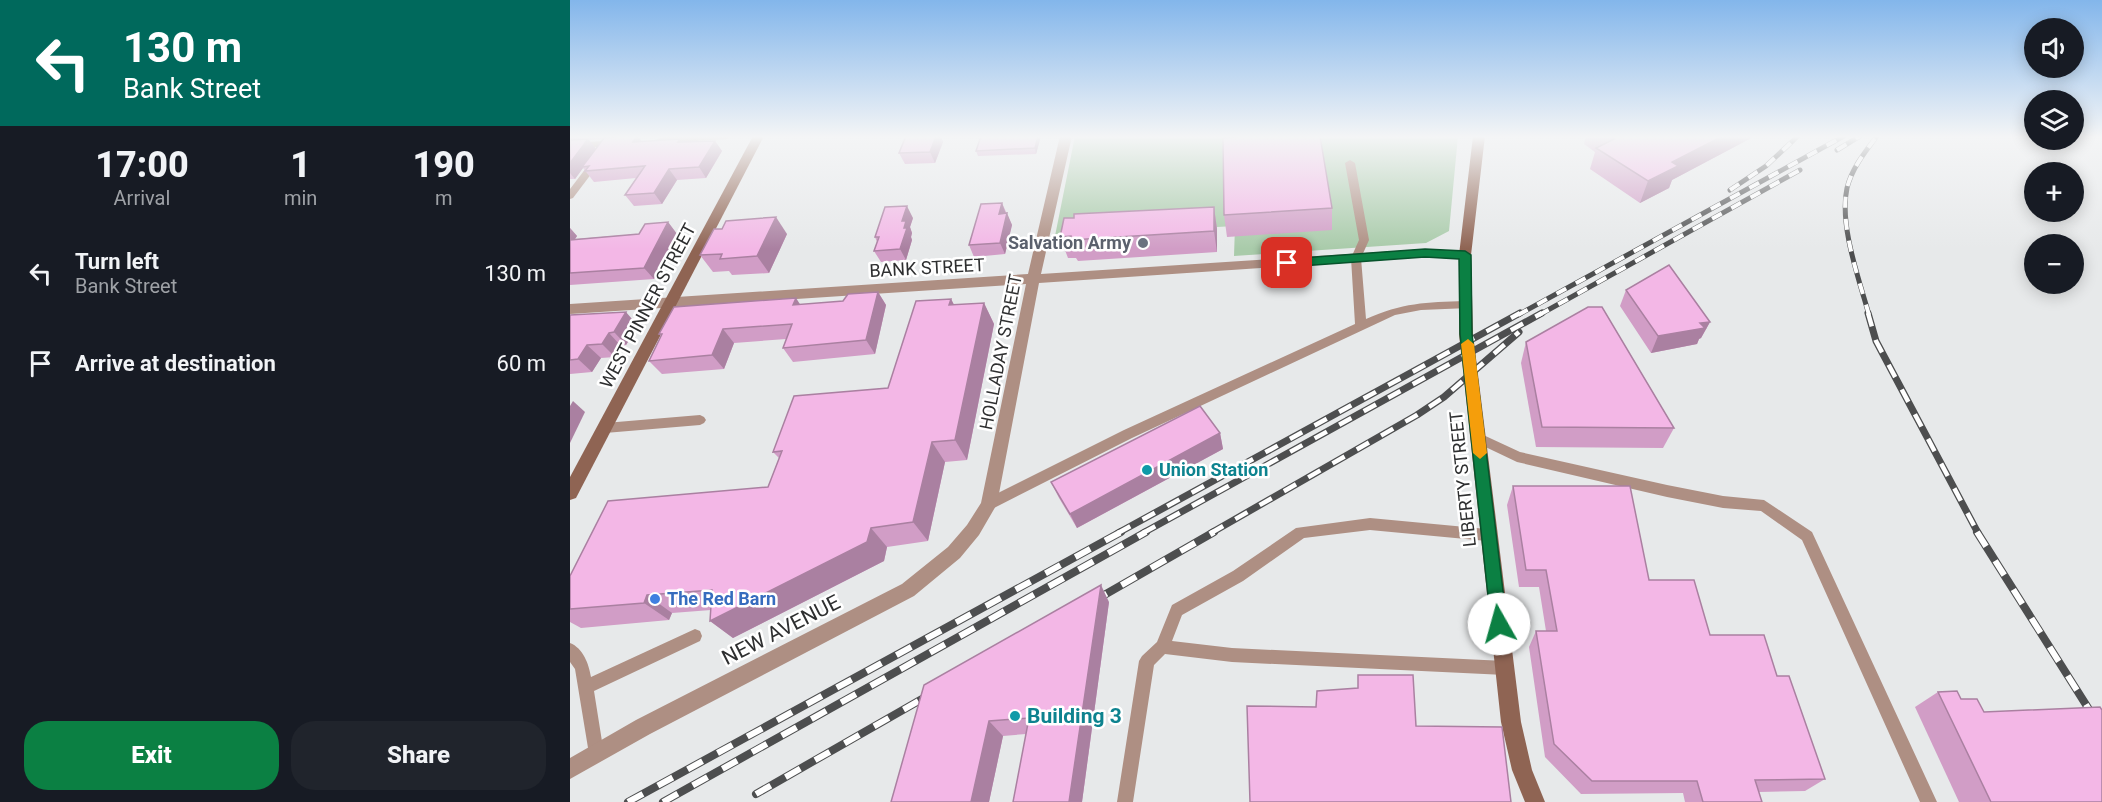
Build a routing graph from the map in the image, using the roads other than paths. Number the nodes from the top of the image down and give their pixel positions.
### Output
1 (587, 173) edge
2 (740, 173) edge
3 (1057, 173) edge
4 (1352, 173) edge
5 (1475, 173) edge
6 (570, 196) edge
7 (1465, 255) junction
8 (1356, 258) junction
9 (1033, 280) junction
10 (673, 302) junction
11 (1465, 305) junction
12 (570, 309) edge
13 (1361, 325) junction
14 (700, 420) dead end
15 (605, 428) junction
16 (1479, 438) junction
17 (570, 493) edge
18 (988, 504) junction
19 (1487, 535) junction
20 (695, 636) dead end
21 (1162, 647) junction
22 (570, 650) edge
23 (1505, 668) junction
24 (586, 687) junction
25 (596, 754) junction
26 (570, 769) edge
27 (1125, 802) edge
28 (1535, 802) edge
29 (1929, 802) edge

1 - 6 lane
2 - 10 street, WEST PINNER STREET
3 - 9 street, HOLLADAY STREET
4 - 8 lane
5 - 7 street, LIBERTY STREET
7 - 8 street, BANK STREET
7 - 11 street, LIBERTY STREET
8 - 9 street, BANK STREET
8 - 13 lane
9 - 10 street, BANK STREET
9 - 18 street, HOLLADAY STREET
10 - 12 street, BANK STREET
10 - 15 street, WEST PINNER STREET
11 - 13 lane
11 - 16 street, LIBERTY STREET
13 - 18 lane
14 - 15 lane
15 - 17 street, WEST PINNER STREET
16 - 19 street, LIBERTY STREET
16 - 29 lane
18 - 25 street, NEW AVENUE
19 - 21 lane
19 - 23 street, LIBERTY STREET
20 - 24 lane
21 - 23 lane
21 - 27 lane
22 - 24 lane
23 - 28 street, LIBERTY STREET
24 - 25 lane
25 - 26 street, NEW AVENUE

